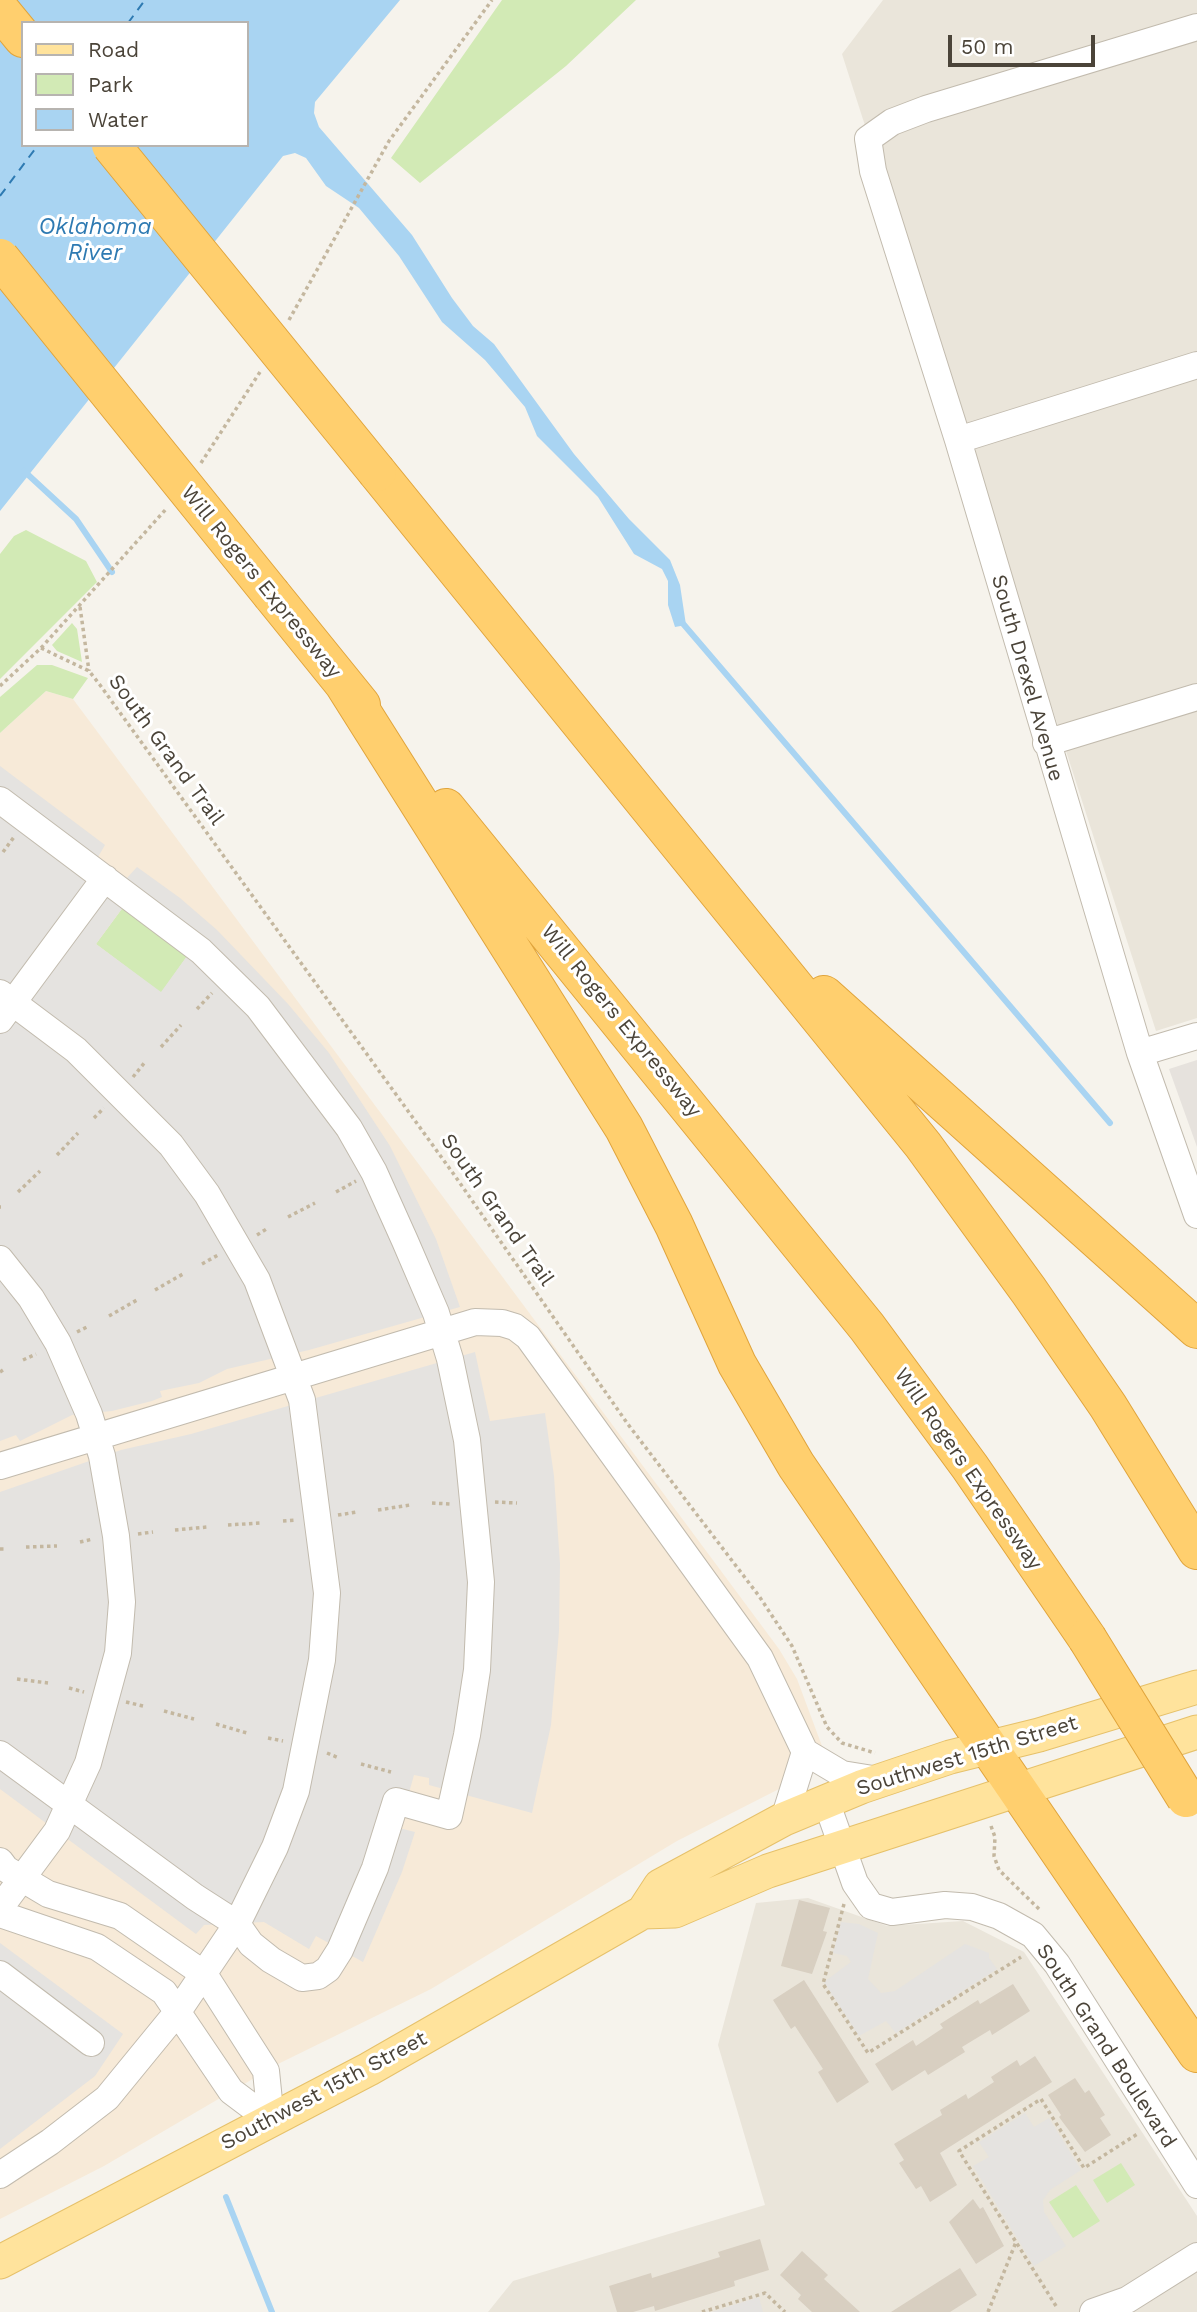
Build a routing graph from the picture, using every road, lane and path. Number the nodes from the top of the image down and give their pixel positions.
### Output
1 (492, 0) edge
2 (0, 10) edge
3 (1197, 27) edge
4 (21, 36) edge
5 (113, 147) edge
6 (331, 244) dead end
7 (0, 258) edge
8 (1197, 365) edge
9 (958, 440) junction
10 (80, 607) dead end
11 (41, 648) dead end
12 (89, 671) junction
13 (344, 684) junction
14 (1197, 697) edge
15 (1046, 743) junction
16 (0, 800) edge
17 (20, 828) dead end
18 (3, 852) dead end
19 (105, 878) junction
20 (755, 938) junction
21 (219, 986) dead end
22 (4, 1005) edge
23 (198, 1009) dead end
24 (181, 1025) dead end
25 (1197, 1036) edge
26 (161, 1047) dead end
27 (1140, 1054) junction
28 (145, 1062) dead end
29 (128, 1083) dead end
30 (78, 1133) dead end
31 (57, 1155) dead end
32 (40, 1171) dead end
33 (363, 1178) dead end
34 (18, 1192) dead end
35 (336, 1192) dead end
36 (315, 1203) dead end
37 (1197, 1215) edge
38 (288, 1217) dead end
39 (268, 1228) dead end
40 (255, 1236) dead end
41 (215, 1257) dead end
42 (0, 1259) edge
43 (202, 1264) dead end
44 (183, 1274) dead end
45 (155, 1290) dead end
46 (136, 1300) dead end
47 (109, 1316) dead end
48 (89, 1326) dead end
49 (1197, 1329) edge
50 (442, 1332) junction
51 (76, 1333) dead end
52 (36, 1354) dead end
53 (23, 1360) dead end
54 (294, 1377) junction
55 (96, 1437) junction
56 (0, 1466) edge
57 (485, 1502) dead end
58 (432, 1503) dead end
59 (517, 1503) dead end
60 (452, 1504) dead end
61 (410, 1505) dead end
62 (378, 1510) dead end
63 (357, 1512) dead end
64 (331, 1516) dead end
65 (260, 1523) dead end
66 (228, 1525) dead end
67 (207, 1527) dead end
68 (175, 1530) dead end
69 (57, 1546) dead end
70 (26, 1547) dead end
71 (1197, 1550) edge
72 (17, 1679) dead end
73 (48, 1683) dead end
74 (1197, 1687) edge
75 (164, 1711) dead end
76 (194, 1719) dead end
77 (216, 1724) dead end
78 (1197, 1732) edge
79 (247, 1733) dead end
80 (988, 1748) junction
81 (805, 1752) junction
82 (0, 1754) edge
83 (361, 1764) dead end
84 (879, 1767) junction
85 (391, 1772) dead end
86 (1016, 1791) junction
87 (827, 1801) junction
88 (71, 1805) junction
89 (1191, 1807) edge
90 (784, 1819) junction
91 (842, 1847) junction
92 (0, 1861) edge
93 (22, 1879) junction
94 (844, 1901) dead end
95 (0, 1908) edge
96 (643, 1912) junction
97 (0, 1914) edge
98 (237, 1924) junction
99 (1026, 1954) dead end
100 (0, 1974) edge
101 (204, 1974) junction
102 (179, 2010) junction
103 (90, 2043) dead end
104 (1197, 2053) edge
105 (271, 2120) junction
106 (1142, 2131) dead end
107 (0, 2175) edge
108 (1197, 2185) edge
109 (1016, 2242) junction
110 (1197, 2256) edge
111 (0, 2262) edge
112 (1056, 2306) dead end
113 (702, 2312) edge
114 (785, 2312) edge
115 (988, 2312) edge
116 (1093, 2312) edge

1 - 6 path
2 - 4 highway
3 - 9 street, South Drexel Avenue
5 - 20 highway, bridge
7 - 13 highway, Will Rogers Expressway, bridge
8 - 9 street
9 - 15 street, South Drexel Avenue
10 - 12 path, South Grand Trail
11 - 12 path, South Grand Trail
12 - 84 path, South Grand Trail
13 - 80 highway
13 - 89 highway, Will Rogers Expressway, bridge
14 - 15 street
15 - 27 street, South Drexel Avenue
16 - 19 street
17 - 18 path
19 - 22 street
19 - 50 street
20 - 49 highway
20 - 71 highway
21 - 23 path
22 - 54 street
24 - 26 path
25 - 27 street
27 - 37 street, South Drexel Avenue
28 - 29 path
30 - 31 path
32 - 34 path
33 - 35 path
36 - 38 path
39 - 40 path
41 - 43 path
42 - 55 street
44 - 45 path
46 - 47 path
48 - 51 path
50 - 54 street
50 - 81 street
50 - 98 street
52 - 53 path
54 - 55 street
54 - 98 street
55 - 56 street
55 - 88 street
57 - 59 path
58 - 60 path
61 - 62 path
63 - 64 path
65 - 66 path
67 - 68 path
69 - 70 path
72 - 73 path
74 - 80 main road, Southwest 15th Street
75 - 76 path
77 - 79 path
78 - 86 main road, Southwest 15th Street
80 - 84 main road, Southwest 15th Street
80 - 86 highway
81 - 84 street
81 - 90 street
82 - 88 street
83 - 85 path
84 - 87 main road, Southwest 15th Street
86 - 91 main road, Southwest 15th Street
86 - 104 highway
87 - 90 main road, Southwest 15th Street
87 - 91 street, South Grand Boulevard
88 - 93 street
88 - 98 street
90 - 96 main road, Southwest 15th Street
91 - 96 main road, Southwest 15th Street
91 - 108 street, South Grand Boulevard
92 - 93 street
93 - 95 street
93 - 101 street
94 - 99 path
96 - 105 main road, Southwest 15th Street
97 - 102 street
98 - 101 street
100 - 103 street
101 - 102 street
101 - 105 street
102 - 105 street
102 - 107 street
105 - 111 main road, Southwest 15th Street
106 - 109 path
109 - 112 path
109 - 115 path
110 - 116 street
113 - 114 path

